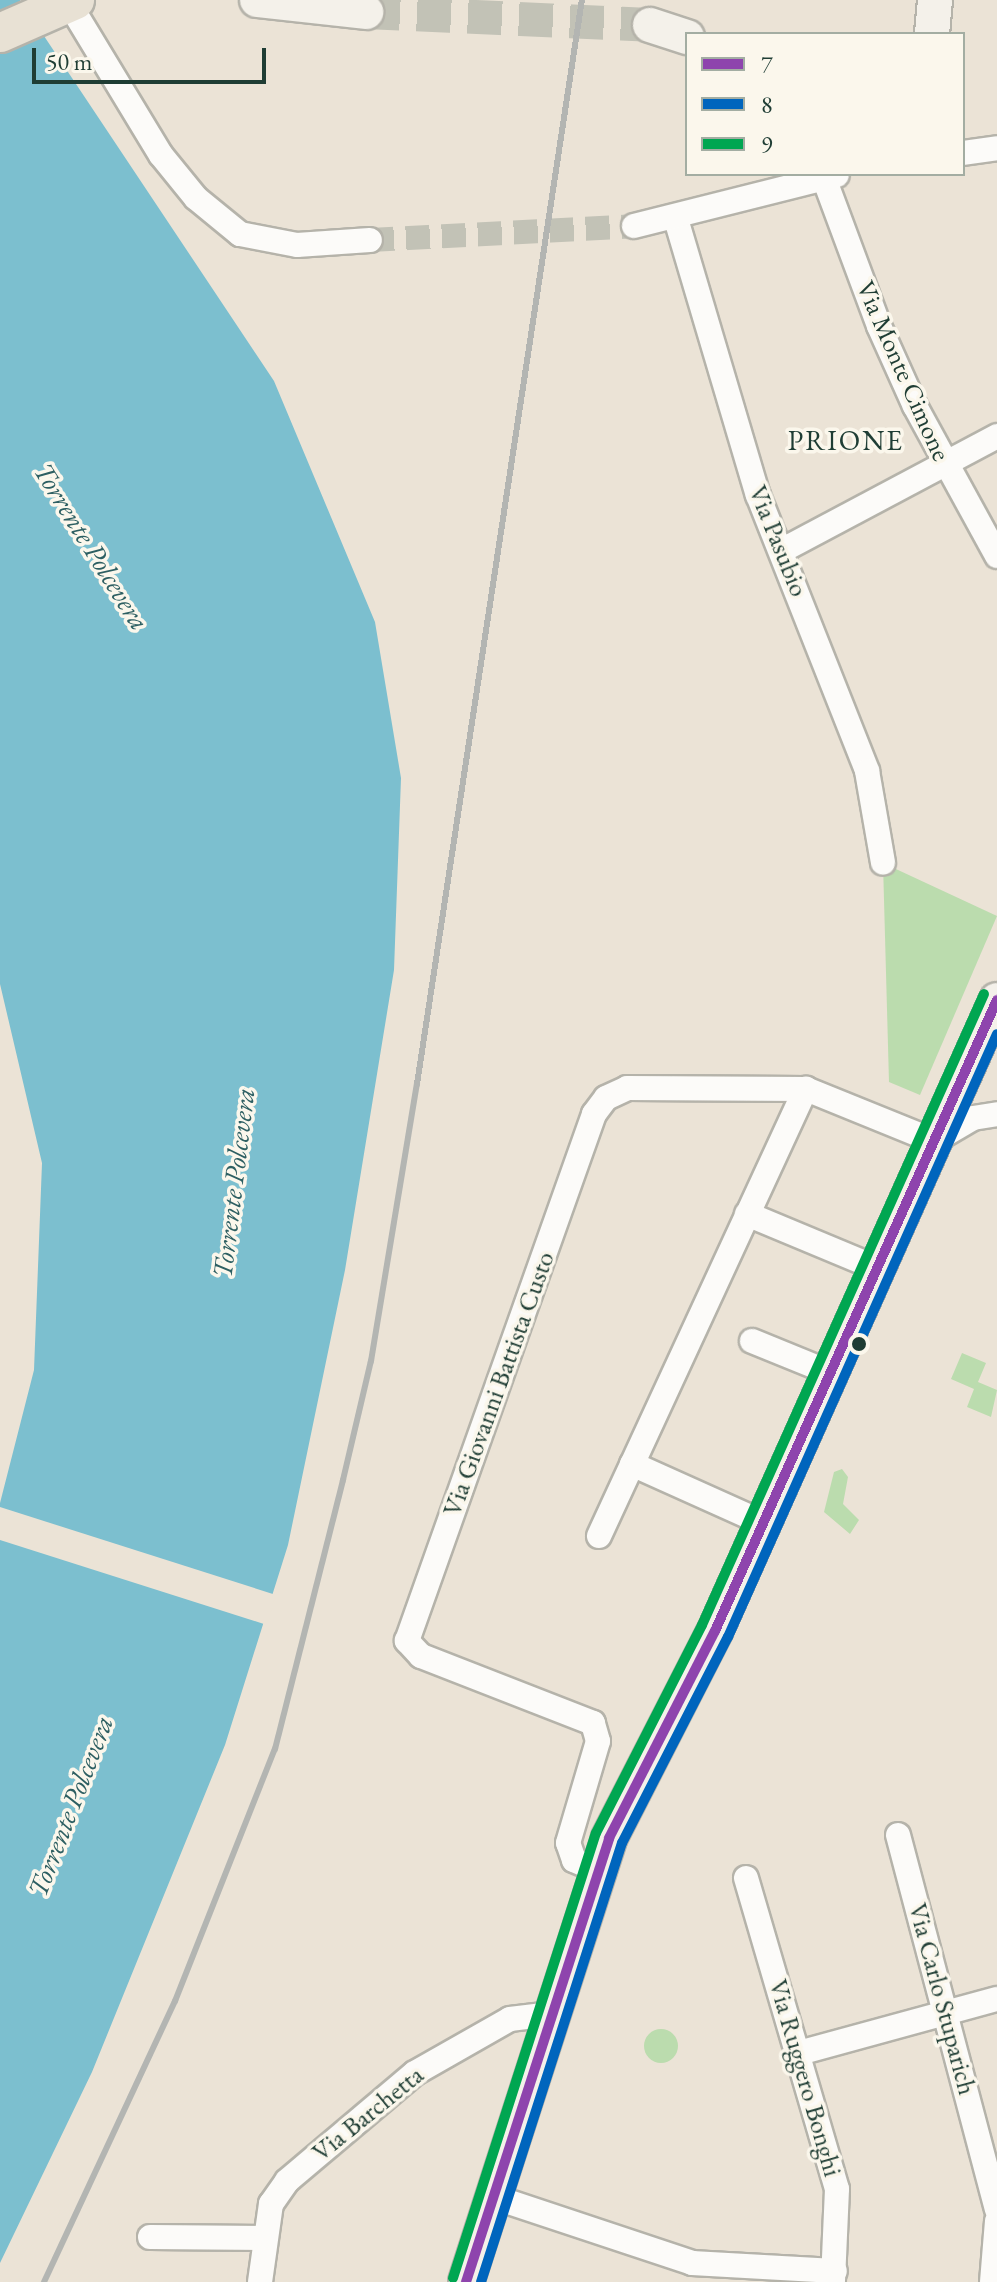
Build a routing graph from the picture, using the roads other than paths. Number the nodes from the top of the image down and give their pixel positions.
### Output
1 (257, 0) edge
2 (935, 0) edge
3 (71, 1) edge
4 (366, 12) tunnel mouth
5 (650, 25) tunnel mouth
6 (932, 32) edge
7 (0, 33) edge
8 (685, 36) edge
9 (997, 148) edge
10 (965, 153) edge
11 (832, 176) edge
12 (676, 219) junction
13 (634, 226) tunnel mouth
14 (370, 240) tunnel mouth
15 (997, 436) edge
16 (943, 464) junction
17 (781, 551) junction
18 (997, 556) edge
19 (883, 863) dead end
20 (997, 1000) edge
21 (806, 1089) junction
22 (997, 1114) edge
23 (934, 1141) junction
24 (747, 1214) junction
25 (879, 1269) junction
26 (752, 1341) dead end
27 (831, 1373) junction
28 (632, 1464) junction
29 (763, 1523) junction
30 (599, 1536) dead end
31 (898, 1835) dead end
32 (597, 1870) junction
33 (746, 1878) dead end
34 (997, 1999) edge
35 (946, 2012) junction
36 (550, 2014) junction
37 (799, 2053) junction
38 (494, 2197) junction
39 (997, 2209) edge
40 (997, 2221) edge
41 (150, 2237) dead end
42 (265, 2238) junction
43 (834, 2277) edge
44 (260, 2282) edge
45 (466, 2282) edge
46 (992, 2282) edge

1 - 4 main road
2 - 6 main road
3 - 7 main road
3 - 14 street
5 - 8 main road
9 - 10 street
11 - 12 street
11 - 16 street, Via Monte Cimone
12 - 13 street
12 - 17 street, Via Pasubio
15 - 16 street
16 - 17 street
16 - 18 street, Via Monte Cimone
17 - 19 street, Via Pasubio
20 - 23 main road
21 - 23 street, Via Giovanni Battista Custo
21 - 24 street
21 - 32 street, Via Giovanni Battista Custo
22 - 23 street
23 - 25 main road
24 - 25 street
24 - 28 street
25 - 27 main road
26 - 27 street
27 - 29 main road
28 - 29 street
28 - 30 street
29 - 32 main road
31 - 35 street, Via Carlo Stuparich
32 - 36 main road
33 - 37 street, Via Ruggero Bonghi
34 - 35 street
35 - 37 street
35 - 39 street, Via Carlo Stuparich
36 - 38 main road
36 - 42 street, Via Barchetta
37 - 43 street, Via Ruggero Bonghi
38 - 43 street
38 - 45 main road
40 - 46 street
41 - 42 street
42 - 44 street, Via Barchetta

